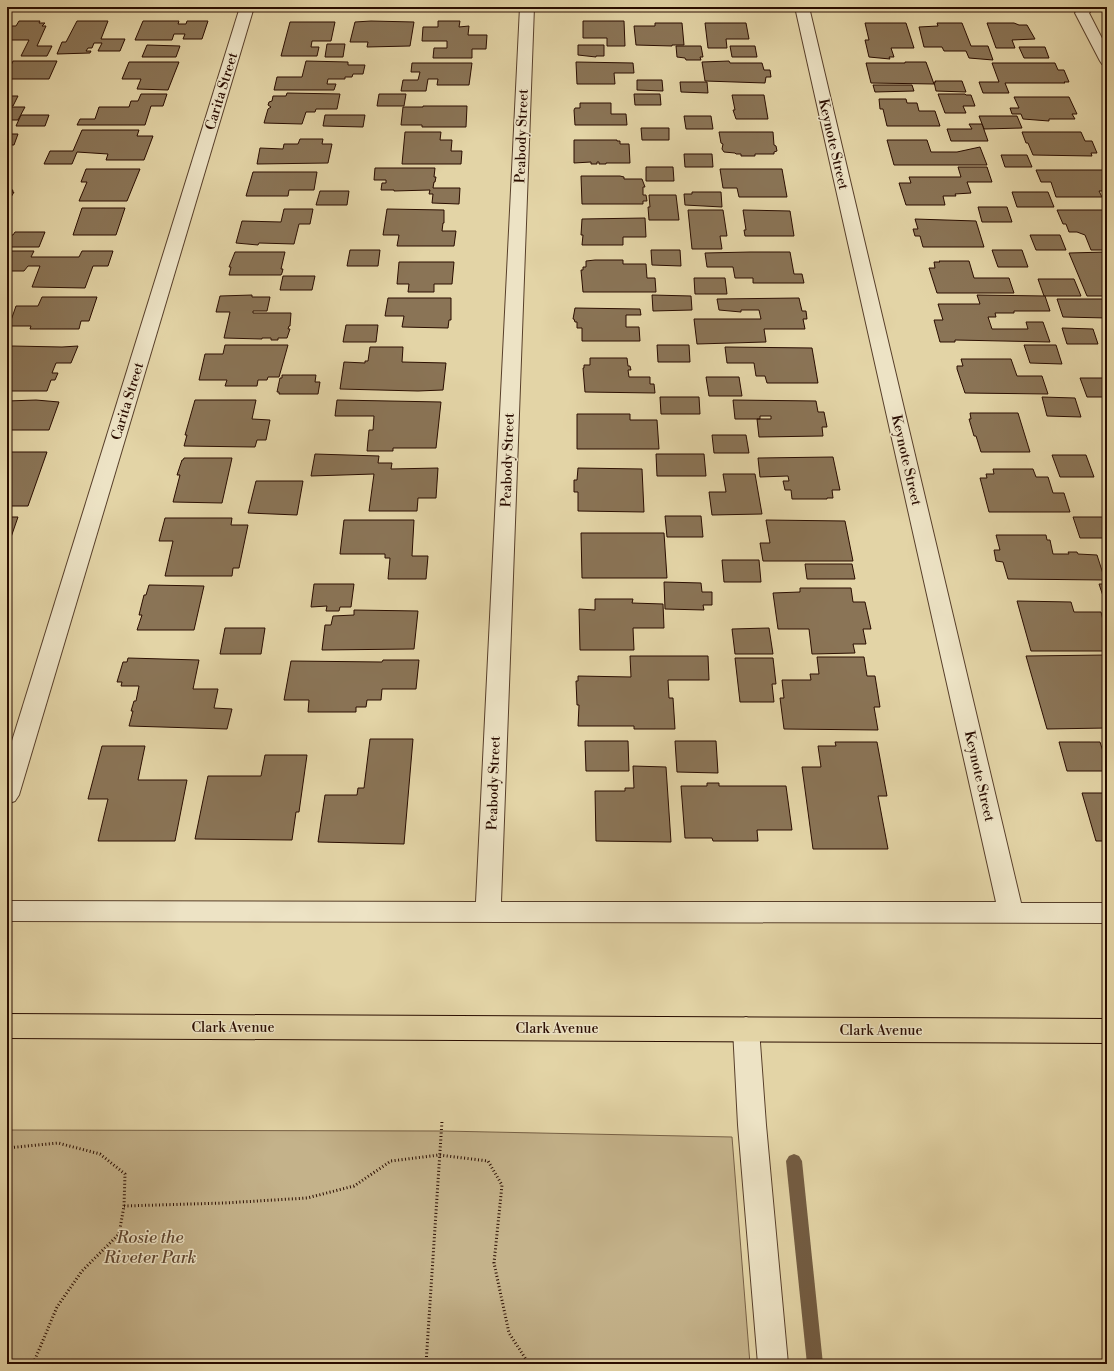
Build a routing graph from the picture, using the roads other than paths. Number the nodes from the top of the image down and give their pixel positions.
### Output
1 (247, 7) edge
2 (527, 7) edge
3 (802, 7) edge
4 (1087, 7) edge
5 (1107, 61) edge
6 (7, 795) edge
7 (7, 911) edge
8 (488, 912) junction
9 (1011, 913) junction
10 (1107, 913) edge
11 (7, 1026) edge
12 (746, 1029) junction
13 (1107, 1031) edge
14 (773, 1364) edge

1 - 6 street, Carita Street
2 - 8 street, Peabody Street
3 - 9 street, Keynote Street
4 - 5 street
7 - 8 street
8 - 9 street
9 - 10 street
11 - 12 main road, Clark Avenue
12 - 13 main road, Clark Avenue
12 - 14 street

